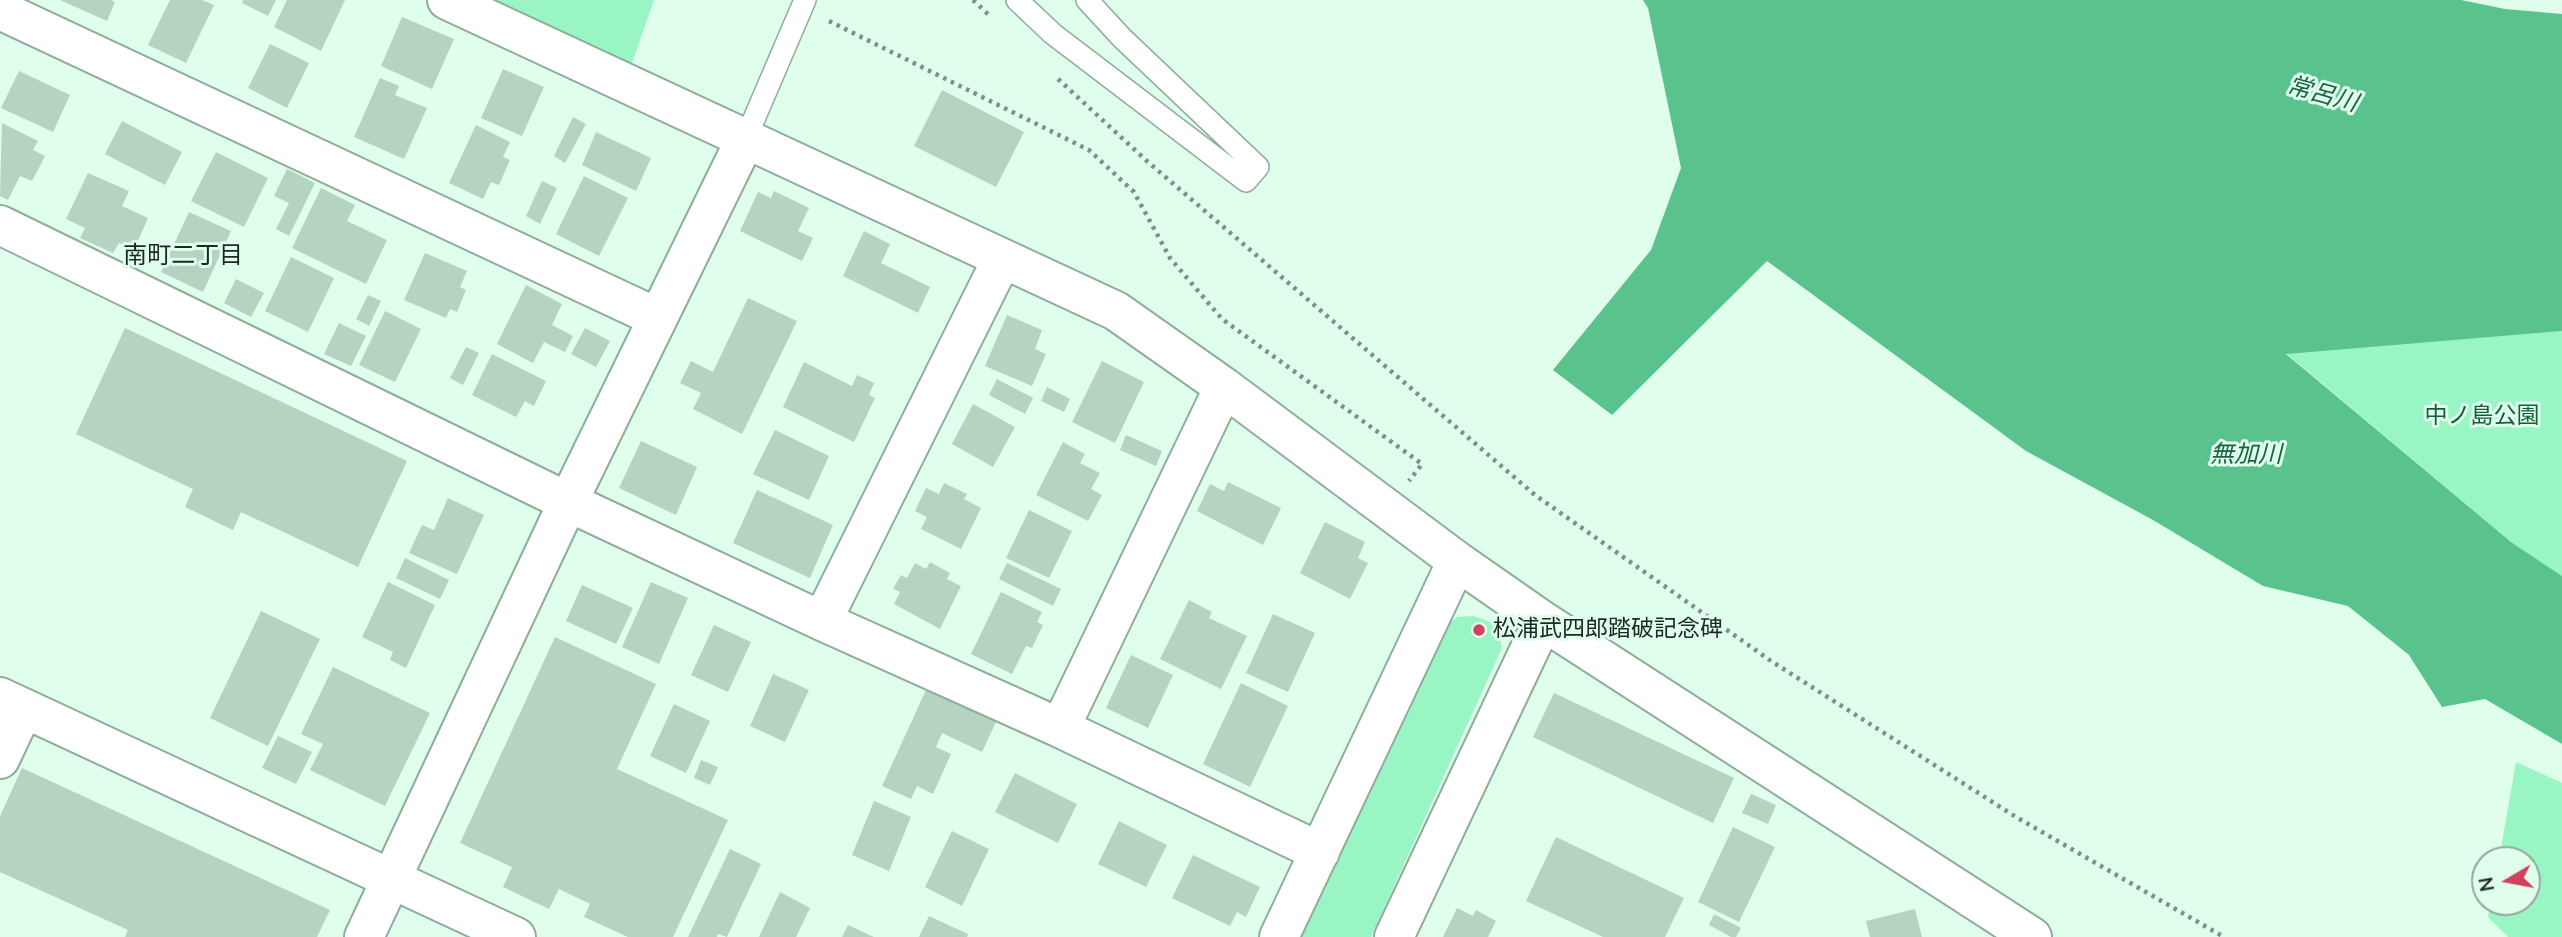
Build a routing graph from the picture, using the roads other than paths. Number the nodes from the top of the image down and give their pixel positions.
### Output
1 (447, 0) edge
2 (1017, 0) edge
3 (1087, 0) edge
4 (803, 4) edge
5 (0, 10) edge
6 (745, 140) junction
7 (0, 225) edge
8 (1002, 259) junction
9 (658, 318) junction
10 (1224, 387) junction
11 (568, 502) junction
12 (1457, 561) junction
13 (822, 621) junction
14 (1543, 621) junction
15 (12, 702) edge
16 (1060, 728) junction
17 (0, 759) edge
18 (1320, 852) junction
19 (392, 879) junction
20 (364, 937) edge
21 (516, 937) edge
22 (1279, 937) edge
23 (1394, 937) edge
24 (2032, 937) edge

1 - 6 street
2 - 3 lane
4 - 6 lane
5 - 9 street
6 - 8 street
6 - 9 street
7 - 11 street
8 - 10 street
8 - 13 street
9 - 11 street
10 - 12 street
10 - 16 street
11 - 13 street
11 - 19 street
12 - 14 street
12 - 18 street
13 - 16 street
14 - 23 street
14 - 24 street
15 - 17 street
15 - 19 street
16 - 18 street
18 - 22 street
19 - 20 street
19 - 21 street

